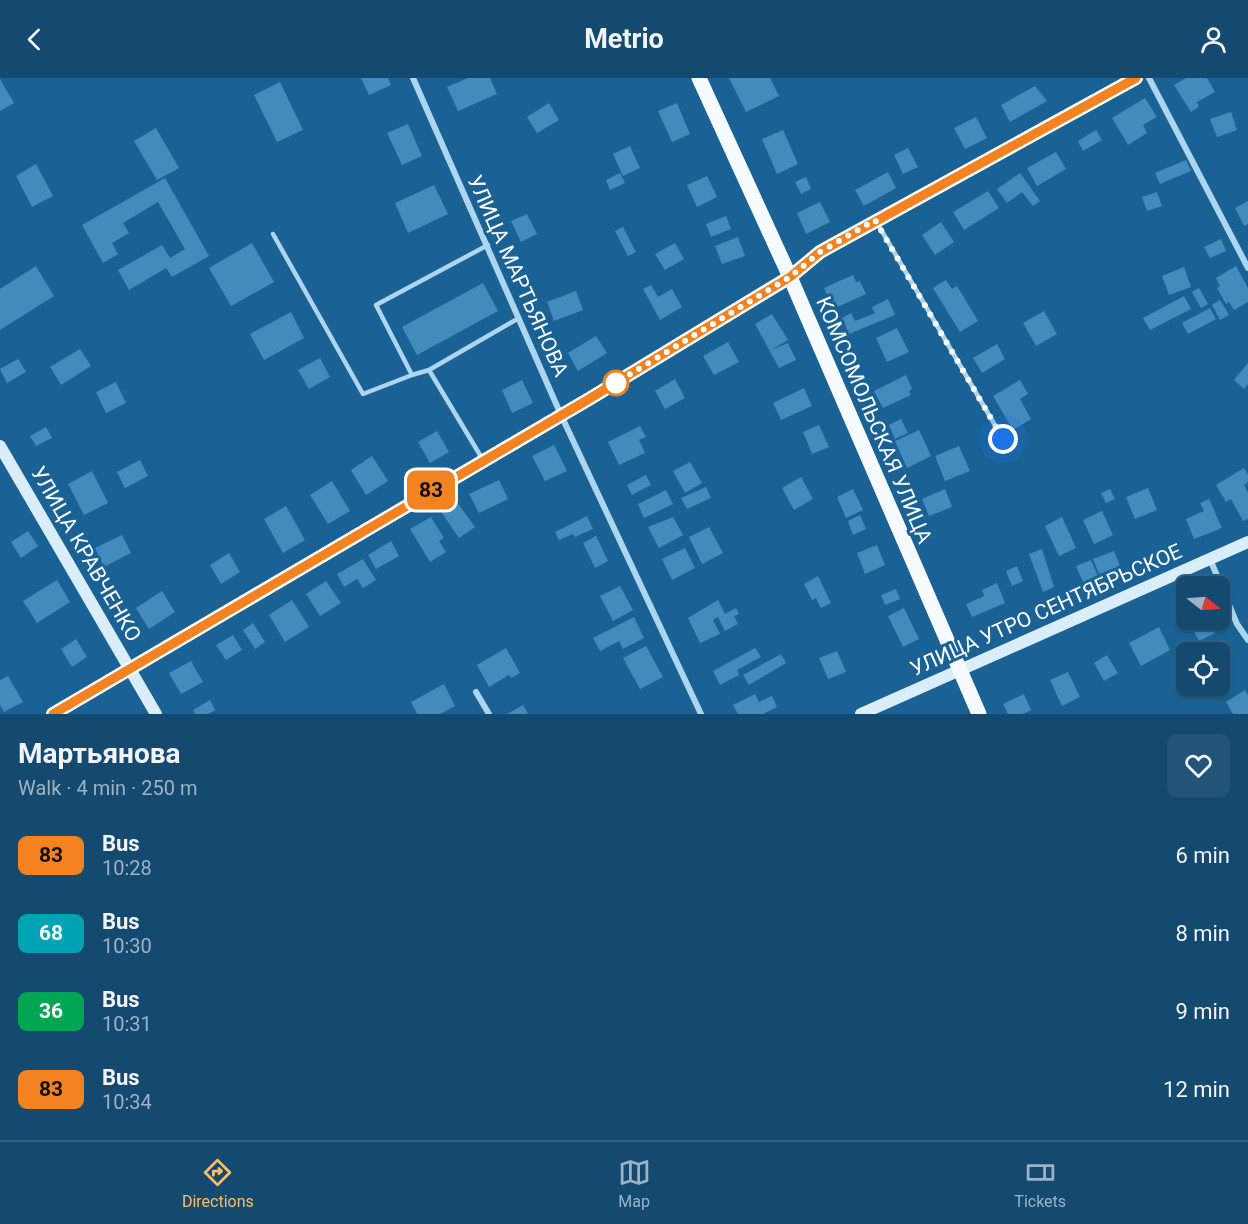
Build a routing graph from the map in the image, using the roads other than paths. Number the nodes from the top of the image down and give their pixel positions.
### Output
1 (413, 78) edge
2 (699, 78) edge
3 (1136, 78) edge
4 (1149, 78) edge
5 (875, 220) junction
6 (273, 234) dead end
7 (488, 245) junction
8 (1248, 268) edge
9 (790, 277) junction
10 (519, 318) junction
11 (429, 369) junction
12 (412, 375) junction
13 (561, 415) junction
14 (1003, 439) dead end
15 (0, 446) edge
16 (483, 460) junction
17 (1248, 542) edge
18 (1210, 558) junction
19 (1248, 640) edge
20 (129, 667) junction
21 (960, 671) junction
22 (476, 692) dead end
23 (53, 714) edge
24 (156, 714) edge
25 (489, 714) edge
26 (701, 714) edge
27 (861, 714) edge
28 (979, 714) edge

1 - 7 street, УЛИЦА МАРТЬЯНОВА
2 - 9 main road, КОМСОМОЛЬСКАЯ УЛИЦА
3 - 5 street
4 - 8 street
5 - 9 street
5 - 14 lane
6 - 12 lane
7 - 10 street, УЛИЦА МАРТЬЯНОВА
7 - 12 lane
9 - 13 street
9 - 21 main road, КОМСОМОЛЬСКАЯ УЛИЦА
10 - 11 lane
10 - 13 street, УЛИЦА МАРТЬЯНОВА
11 - 12 lane
11 - 16 lane
13 - 16 street
13 - 26 street, УЛИЦА МАРТЬЯНОВА
15 - 20 street, УЛИЦА КРАВЧЕНКО
16 - 20 street
17 - 18 street, УЛИЦА УТРО СЕНТЯБРЬСКОЕ
18 - 19 street
18 - 21 street, УЛИЦА УТРО СЕНТЯБРЬСКОЕ
20 - 23 street
20 - 24 street, УЛИЦА КРАВЧЕНКО
21 - 27 street, УЛИЦА УТРО СЕНТЯБРЬСКОЕ
21 - 28 main road, КОМСОМОЛЬСКАЯ УЛИЦА
22 - 25 street

